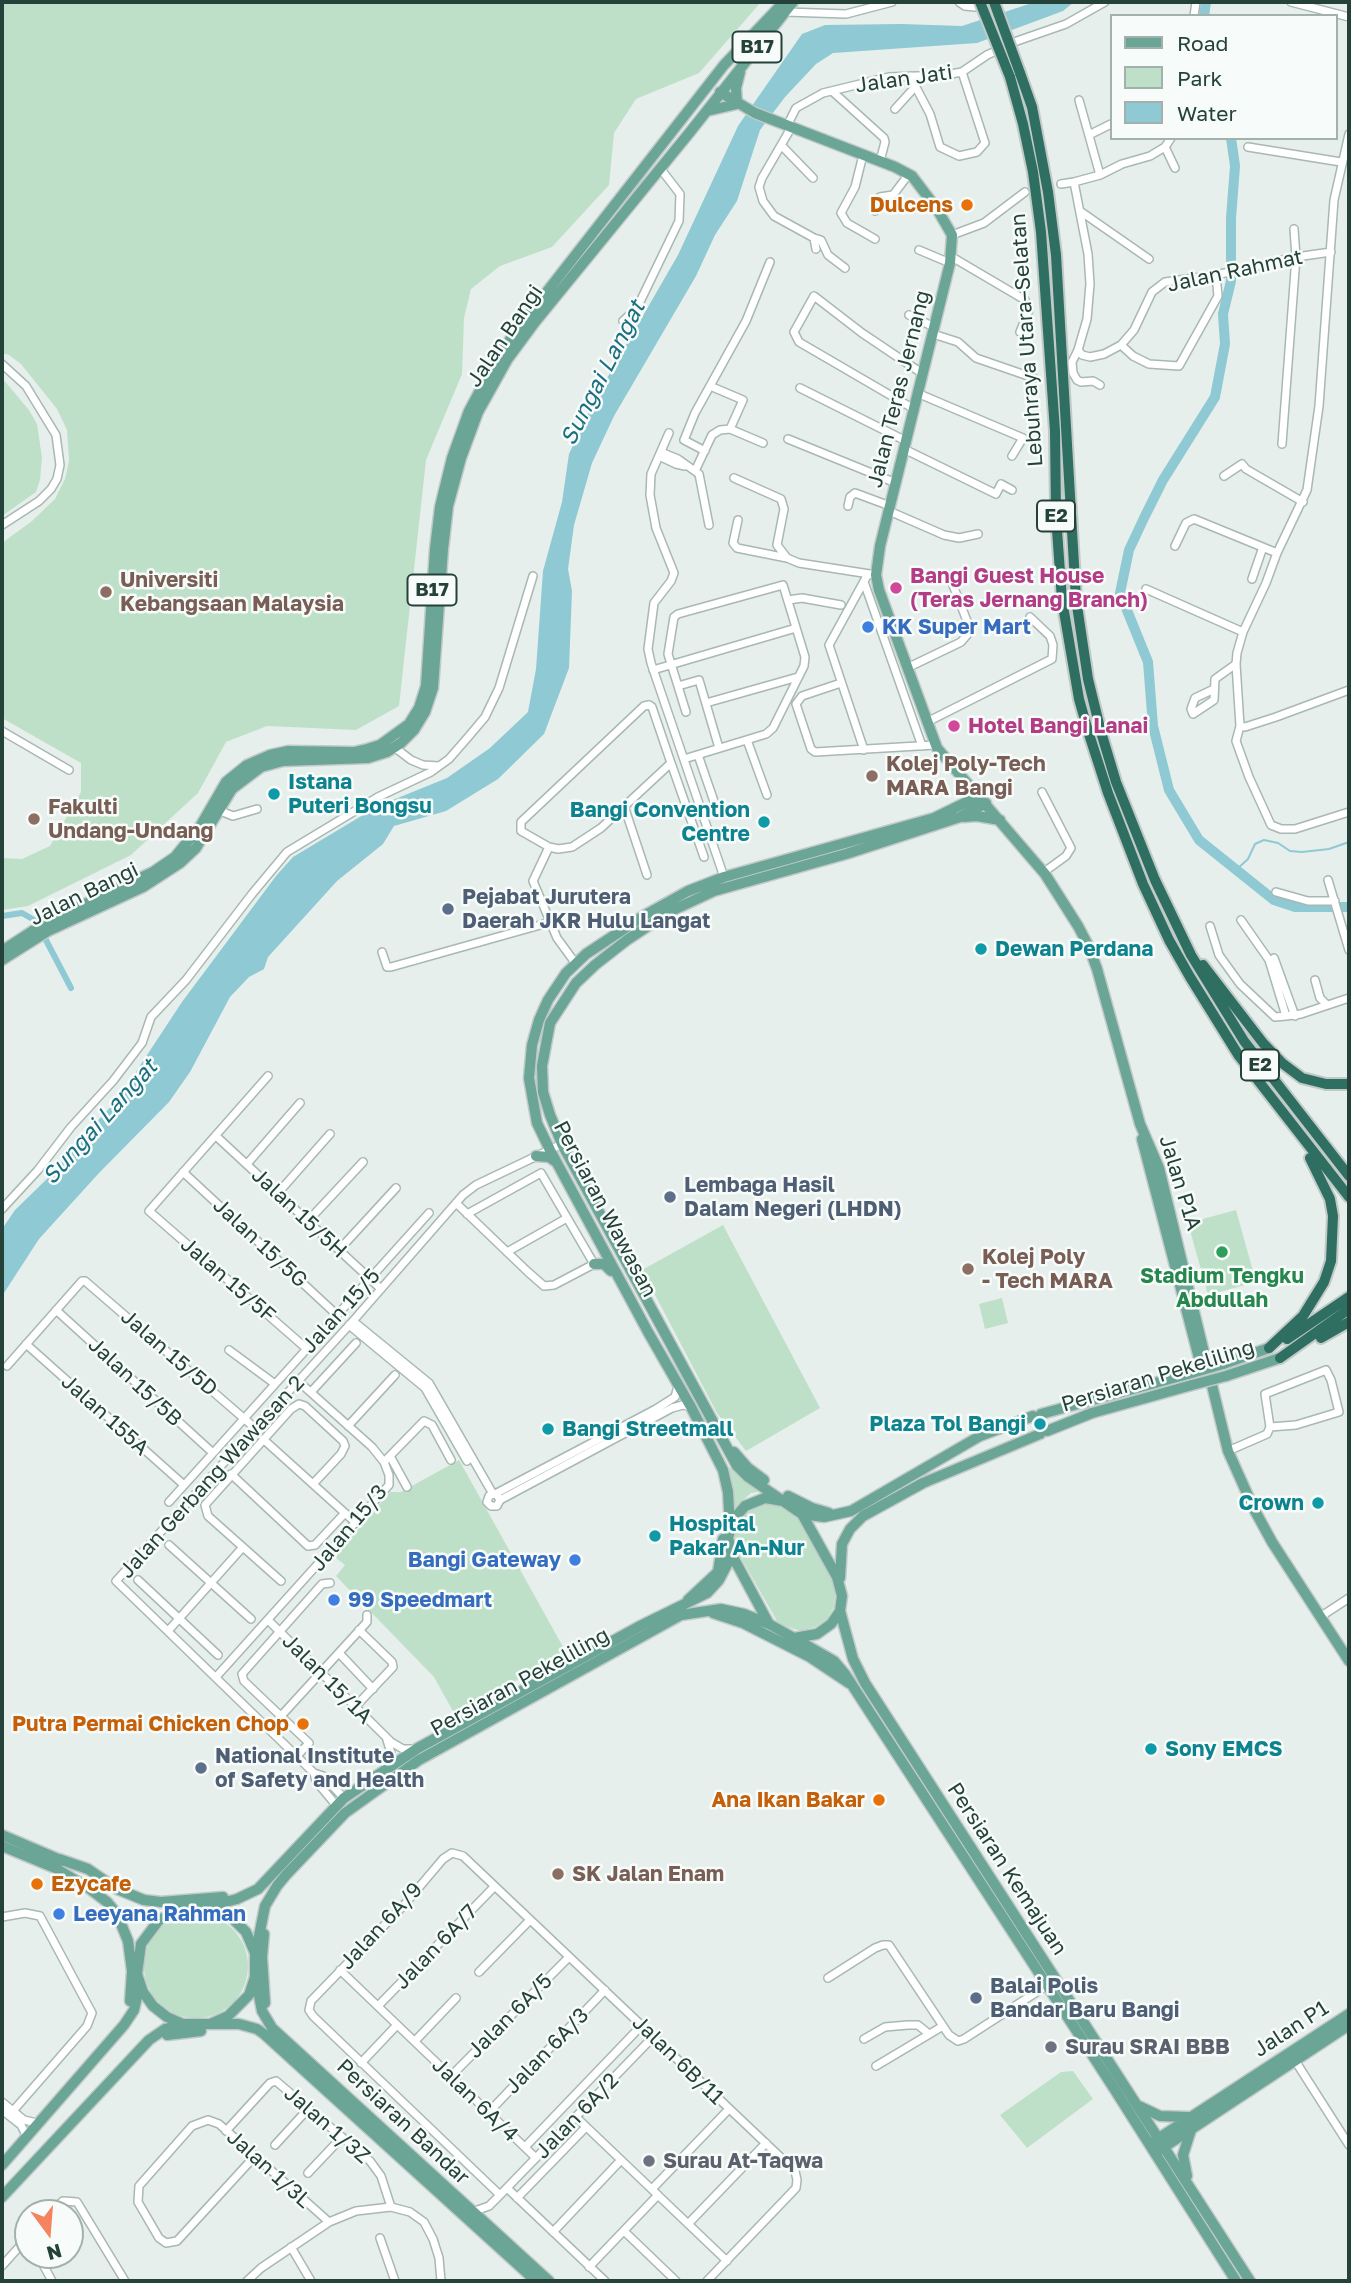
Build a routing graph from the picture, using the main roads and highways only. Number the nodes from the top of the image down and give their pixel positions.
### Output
1 (793, 2) edge
2 (980, 2) edge
3 (996, 2) edge
4 (785, 7) edge
5 (742, 64) junction
6 (724, 65) junction
7 (1015, 75) junction
8 (720, 92) junction
9 (700, 97) junction
10 (739, 105) junction
11 (705, 112) junction
12 (956, 769) junction
13 (982, 800) junction
14 (958, 813) junction
15 (1000, 820) junction
16 (861, 840) junction
17 (824, 850) junction
18 (846, 855) junction
19 (724, 877) junction
20 (748, 881) junction
21 (714, 891) junction
22 (46, 927) junction
23 (36, 933) junction
24 (1186, 944) junction
25 (2, 951) edge
26 (2, 960) edge
27 (576, 964) junction
28 (595, 965) junction
29 (576, 983) junction
30 (1239, 1056) junction
31 (1349, 1084) edge
32 (542, 1154) junction
33 (556, 1163) junction
34 (1349, 1176) edge
35 (1349, 1197) edge
36 (594, 1264) road end
37 (619, 1279) junction
38 (1349, 1297) edge
39 (1349, 1309) edge
40 (1349, 1322) edge
41 (1269, 1348) junction
42 (1280, 1358) junction
43 (723, 1440) junction
44 (723, 1469) junction
45 (783, 1501) junction
46 (802, 1514) junction
47 (840, 1514) junction
48 (730, 1528) junction
49 (732, 1555) junction
50 (840, 1571) junction
51 (840, 1585) junction
52 (687, 1604) junction
53 (702, 1610) junction
54 (841, 1611) junction
55 (769, 1624) junction
56 (794, 1637) junction
57 (849, 1639) junction
58 (1349, 1661) edge
59 (852, 1685) junction
60 (2, 1835) edge
61 (2, 1846) edge
62 (306, 1854) junction
63 (56, 1863) junction
64 (281, 1864) junction
65 (207, 1907) junction
66 (176, 1910) junction
67 (255, 1953) junction
68 (138, 1954) junction
69 (256, 1977) junction
70 (1051, 1983) junction
71 (140, 1984) junction
72 (1349, 2014) edge
73 (183, 2024) junction
74 (210, 2024) junction
75 (1349, 2025) edge
76 (114, 2036) junction
77 (138, 2051) junction
78 (290, 2051) junction
79 (1293, 2056) junction
80 (1135, 2104) junction
81 (1193, 2116) junction
82 (1192, 2129) junction
83 (1157, 2146) junction
84 (2, 2165) edge
85 (1190, 2187) junction
86 (2, 2197) edge
87 (536, 2281) edge
88 (549, 2281) edge
89 (1237, 2281) edge
90 (1250, 2281) edge

1 - 4 main road, Jalan Bangi / B17
2 - 7 highway, Lebuhraya Utara–Selatan / E2, bridge
3 - 7 highway, Lebuhraya Utara–Selatan / E2, bridge
4 - 5 main road, Jalan Bangi / B17
4 - 6 main road, Jalan Bangi / B17
5 - 8 main road, Jalan Bangi / B17
5 - 10 main road
6 - 8 main road
6 - 9 main road, Jalan Bangi / B17
7 - 24 highway, Lebuhraya Utara–Selatan / E2
7 - 30 highway, Lebuhraya Utara–Selatan / E2
8 - 9 main road
8 - 10 main road
8 - 11 main road, Jalan Bangi / B17
9 - 22 main road, Jalan Bangi / B17
10 - 11 main road
10 - 12 main road, Jalan Teras Jernang
11 - 22 main road, Jalan Bangi / B17
12 - 13 main road, Jalan Teras Jernang
12 - 14 main road
13 - 14 main road, Persiaran Wawasan
13 - 15 main road, Jalan P1A
14 - 15 main road
14 - 16 main road, Persiaran Wawasan
14 - 18 main road, Persiaran Wawasan
15 - 58 main road, Jalan P1A
16 - 17 main road, Persiaran Wawasan
16 - 18 main road
17 - 18 main road
17 - 19 main road, Persiaran Wawasan
18 - 20 main road, Persiaran Wawasan
19 - 20 main road
19 - 21 main road
19 - 27 main road, Persiaran Wawasan
20 - 21 main road, Persiaran Wawasan
21 - 28 main road, Persiaran Wawasan
22 - 23 main road, Jalan Bangi / B17
23 - 25 main road, Jalan Bangi / B17
23 - 26 main road, Jalan Bangi / B17
24 - 31 highway
24 - 34 highway, Lebuhraya Utara–Selatan / E2
27 - 28 main road
27 - 29 main road
27 - 32 main road, Persiaran Wawasan
28 - 29 main road, Persiaran Wawasan
29 - 43 main road, Persiaran Wawasan
30 - 35 highway, Lebuhraya Utara–Selatan / E2
30 - 41 highway
32 - 33 main road, Persiaran Wawasan
32 - 33 main road
33 - 37 main road, Persiaran Wawasan
36 - 37 main road
37 - 44 main road, Persiaran Wawasan
38 - 41 highway
39 - 42 highway
40 - 42 highway
41 - 47 main road, Persiaran Pekeliling, bridge
42 - 50 main road, Persiaran Pekeliling, bridge
43 - 45 main road, Persiaran Wawasan
43 - 47 main road
44 - 48 main road, Persiaran Wawasan
44 - 52 main road
45 - 46 main road
45 - 48 main road
46 - 47 main road, Persiaran Pekeliling
46 - 51 main road
48 - 49 main road
49 - 52 main road, Persiaran Pekeliling
49 - 55 main road
50 - 51 main road, Persiaran Pekeliling
50 - 57 main road
51 - 54 main road
52 - 64 main road, Persiaran Pekeliling
53 - 55 main road, Persiaran Pekeliling
53 - 59 main road
53 - 62 main road, Persiaran Pekeliling
54 - 56 main road
54 - 57 main road, Persiaran Kemajuan
55 - 56 main road
56 - 59 main road, Persiaran Kemajuan
57 - 70 main road, Persiaran Kemajuan
59 - 70 main road, Persiaran Kemajuan
60 - 63 main road
61 - 63 main road
62 - 67 main road, Persiaran Pekeliling
62 - 78 main road
63 - 64 main road
63 - 66 main road
63 - 68 main road
63 - 76 main road
64 - 65 main road, Persiaran Pekeliling
65 - 66 main road
65 - 67 main road
66 - 68 main road
67 - 69 main road
68 - 71 main road
69 - 74 main road
69 - 78 main road, Persiaran Bandar
70 - 80 main road, Persiaran Kemajuan
70 - 83 main road, Persiaran Kemajuan
71 - 73 main road
71 - 76 main road
72 - 79 main road, Jalan P1
73 - 74 main road
73 - 77 main road
74 - 78 main road, Persiaran Bandar
75 - 79 main road, Jalan P1
76 - 84 main road
77 - 78 main road
77 - 86 main road
78 - 87 main road, Persiaran Bandar
78 - 88 main road, Persiaran Bandar
79 - 81 main road, Jalan P1
79 - 82 main road, Jalan P1
80 - 81 main road
80 - 83 main road, Persiaran Kemajuan
81 - 83 main road, Jalan P1
82 - 83 main road, Jalan P1
82 - 85 main road
83 - 85 main road, Persiaran Kemajuan
83 - 89 main road, Persiaran Kemajuan
85 - 90 main road, Persiaran Kemajuan

